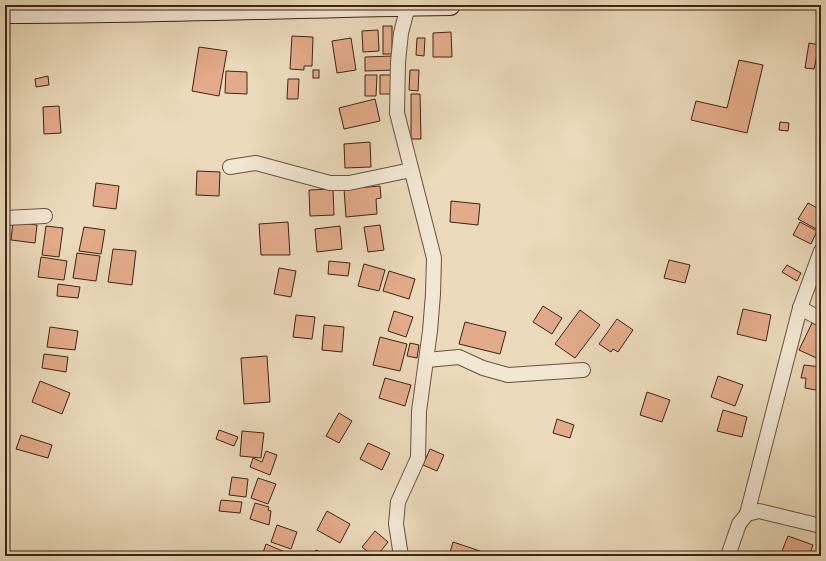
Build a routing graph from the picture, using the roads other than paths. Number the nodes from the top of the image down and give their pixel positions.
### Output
1 (409, 5) edge
2 (450, 5) edge
3 (258, 7) edge
4 (144, 9) edge
5 (5, 13) edge
6 (230, 167) dead end
7 (412, 170) junction
8 (45, 216) dead end
9 (5, 218) edge
10 (821, 251) edge
11 (800, 308) junction
12 (821, 319) edge
13 (427, 360) junction
14 (583, 370) dead end
15 (746, 514) junction
16 (821, 526) edge
17 (401, 556) edge
18 (728, 556) edge

1 - 2 main road
1 - 3 main road
1 - 7 street
3 - 4 main road
4 - 5 main road
6 - 7 street
7 - 13 street
8 - 9 street
10 - 11 street
11 - 12 street
11 - 15 street
13 - 14 street
13 - 17 street
15 - 16 street
15 - 18 street

